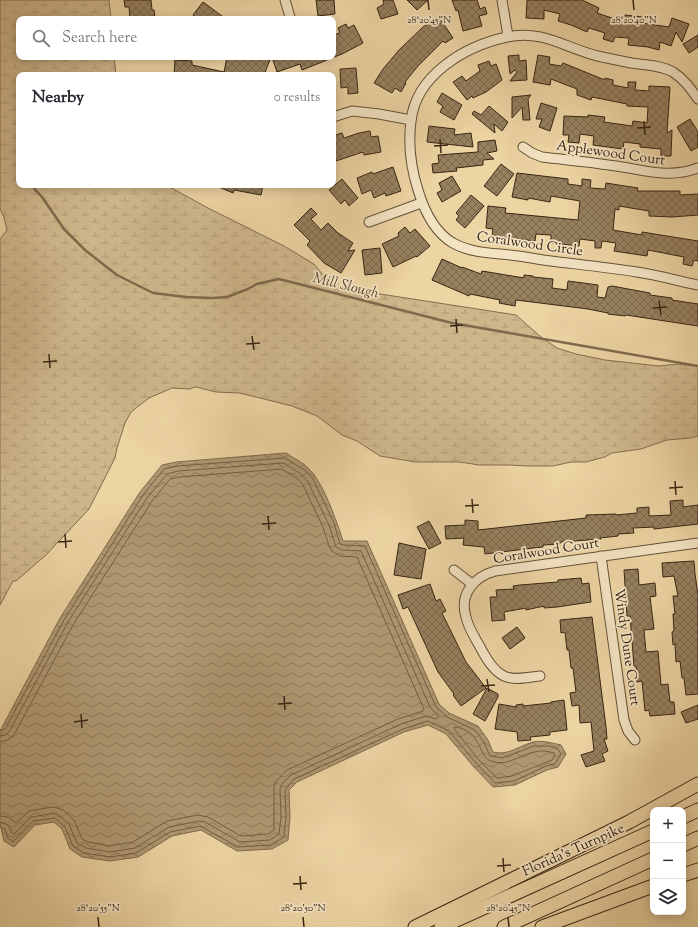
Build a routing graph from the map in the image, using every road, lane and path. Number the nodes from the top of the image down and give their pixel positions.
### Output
1 (285, 0) edge
2 (502, 0) edge
3 (290, 16) edge
4 (508, 36) junction
5 (698, 99) edge
6 (336, 116) edge
7 (411, 120) junction
8 (523, 146) dead end
9 (698, 168) edge
10 (422, 203) junction
11 (369, 222) dead end
12 (698, 285) edge
13 (698, 543) edge
14 (601, 556) junction
15 (454, 570) dead end
16 (472, 584) junction
17 (540, 676) dead end
18 (635, 740) dead end
19 (698, 784) edge
20 (698, 810) edge
21 (686, 816) edge
22 (650, 832) edge
23 (698, 838) edge
24 (686, 844) edge
25 (650, 860) edge
26 (698, 870) edge
27 (686, 874) edge
28 (650, 887) edge
29 (415, 927) edge
30 (441, 927) edge
31 (504, 927) edge
32 (542, 927) edge

1 - 3 street
2 - 4 street
4 - 5 street, Coralwood Circle
4 - 7 street, Coralwood Circle
6 - 7 street
7 - 10 street, Coralwood Circle
8 - 9 street, Applewood Court
10 - 11 street
10 - 12 street, Coralwood Circle
13 - 14 street, Coralwood Court
14 - 16 street, Coralwood Court
14 - 18 street, Windy Dune Court
15 - 16 street
16 - 17 street
19 - 29 highway
20 - 21 highway
22 - 30 highway, Florida's Turnpike
23 - 24 highway
25 - 31 highway
26 - 27 highway
28 - 32 highway

